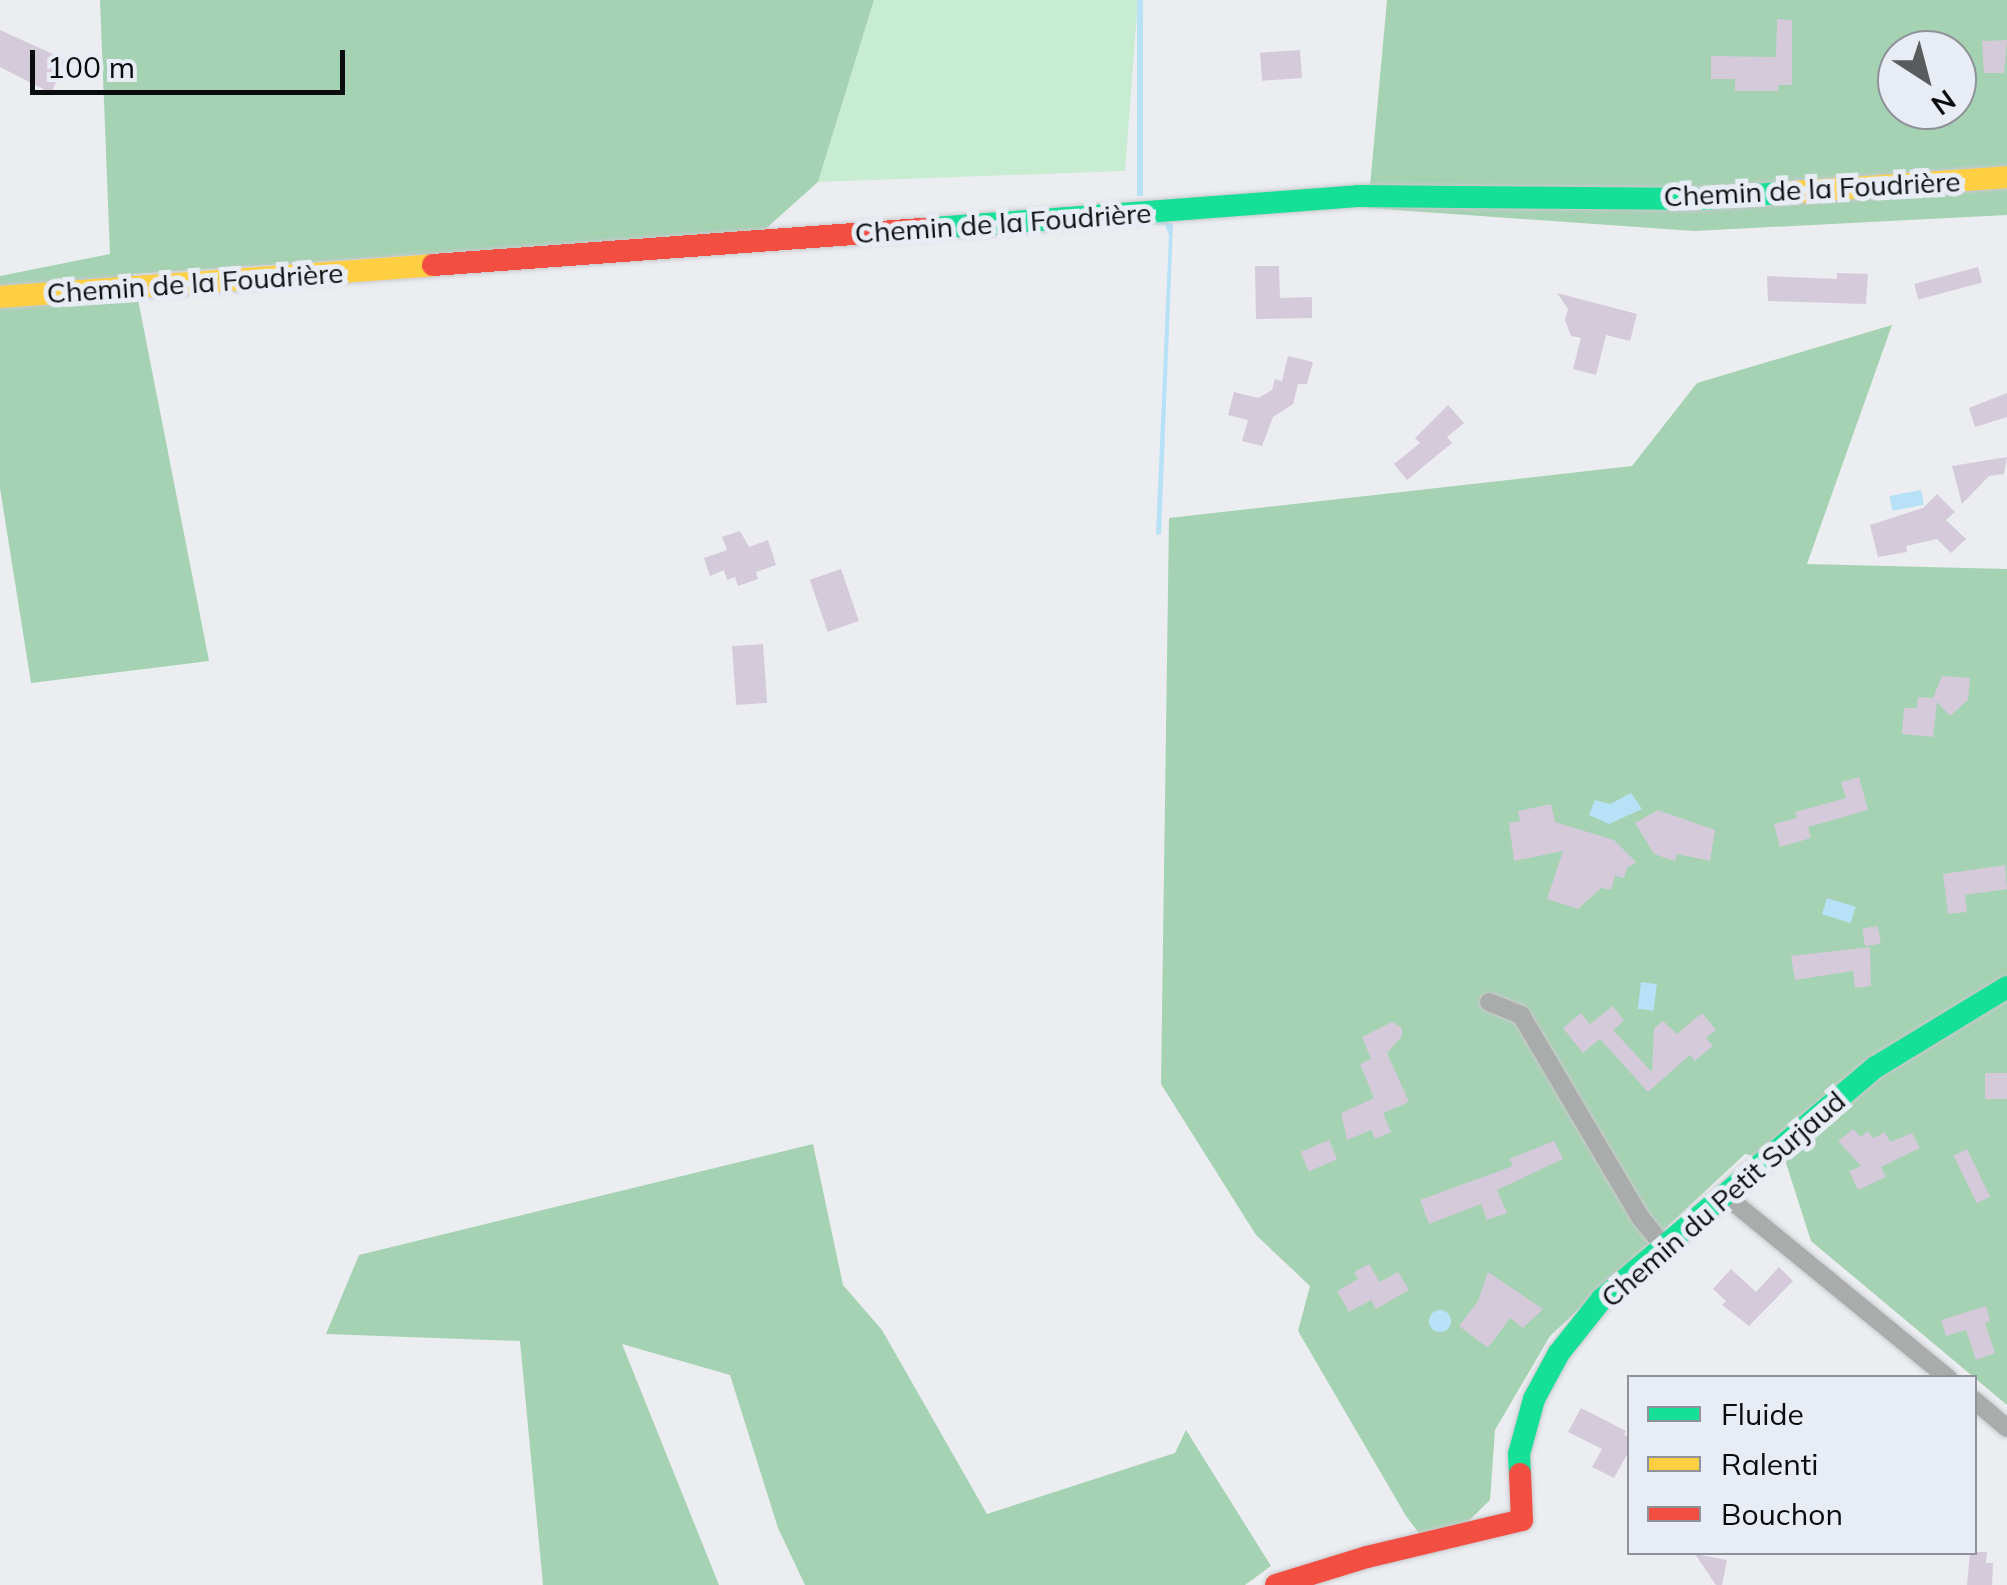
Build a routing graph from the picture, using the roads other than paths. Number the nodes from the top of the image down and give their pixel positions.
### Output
1 (2007, 177) edge
2 (0, 297) edge
3 (2007, 987) edge
4 (1489, 1002) dead end
5 (1727, 1197) junction
6 (1662, 1244) junction
7 (1944, 1375) edge
8 (1977, 1403) edge
9 (2007, 1428) edge
10 (1276, 1585) edge

1 - 2 street, Chemin de la Foudrière
3 - 5 street, Chemin du Petit Surjaud
4 - 6 street
5 - 6 street, Chemin du Petit Surjaud
5 - 7 street
6 - 10 street, Chemin du Petit Surjaud
8 - 9 street

